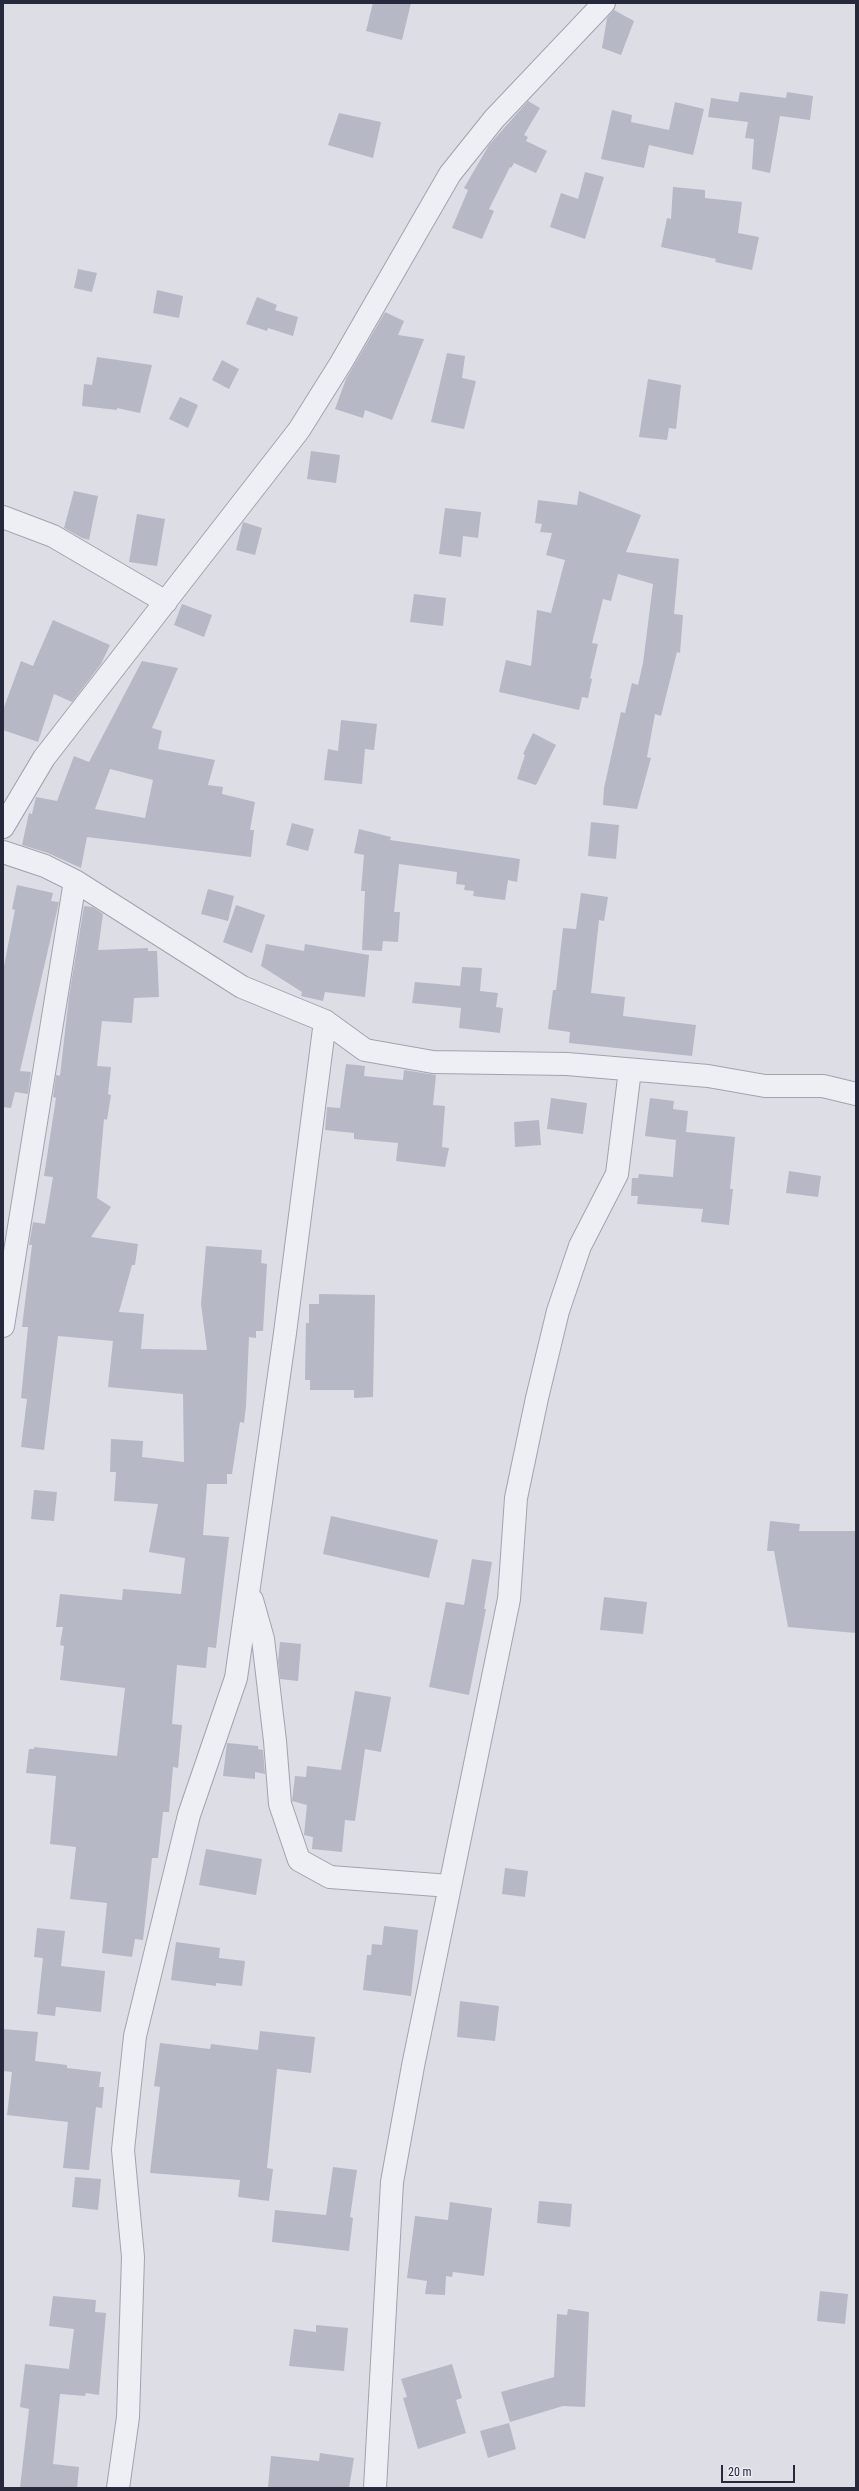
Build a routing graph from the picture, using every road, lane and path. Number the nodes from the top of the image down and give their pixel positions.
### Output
1 (604, 3) edge
2 (3, 517) edge
3 (166, 602) junction
4 (3, 827) edge
5 (3, 852) edge
6 (75, 881) junction
7 (325, 1021) junction
8 (630, 1070) junction
9 (856, 1094) edge
10 (10, 1244) edge
11 (3, 1326) edge
12 (249, 1590) junction
13 (450, 1886) junction
14 (118, 2488) edge
15 (375, 2488) edge

1 - 3 street
2 - 3 street
3 - 4 street
5 - 6 street
6 - 7 street
6 - 10 street
7 - 8 street
7 - 12 street
8 - 9 street
8 - 13 street
10 - 11 street
12 - 13 street
12 - 14 street
13 - 15 street

